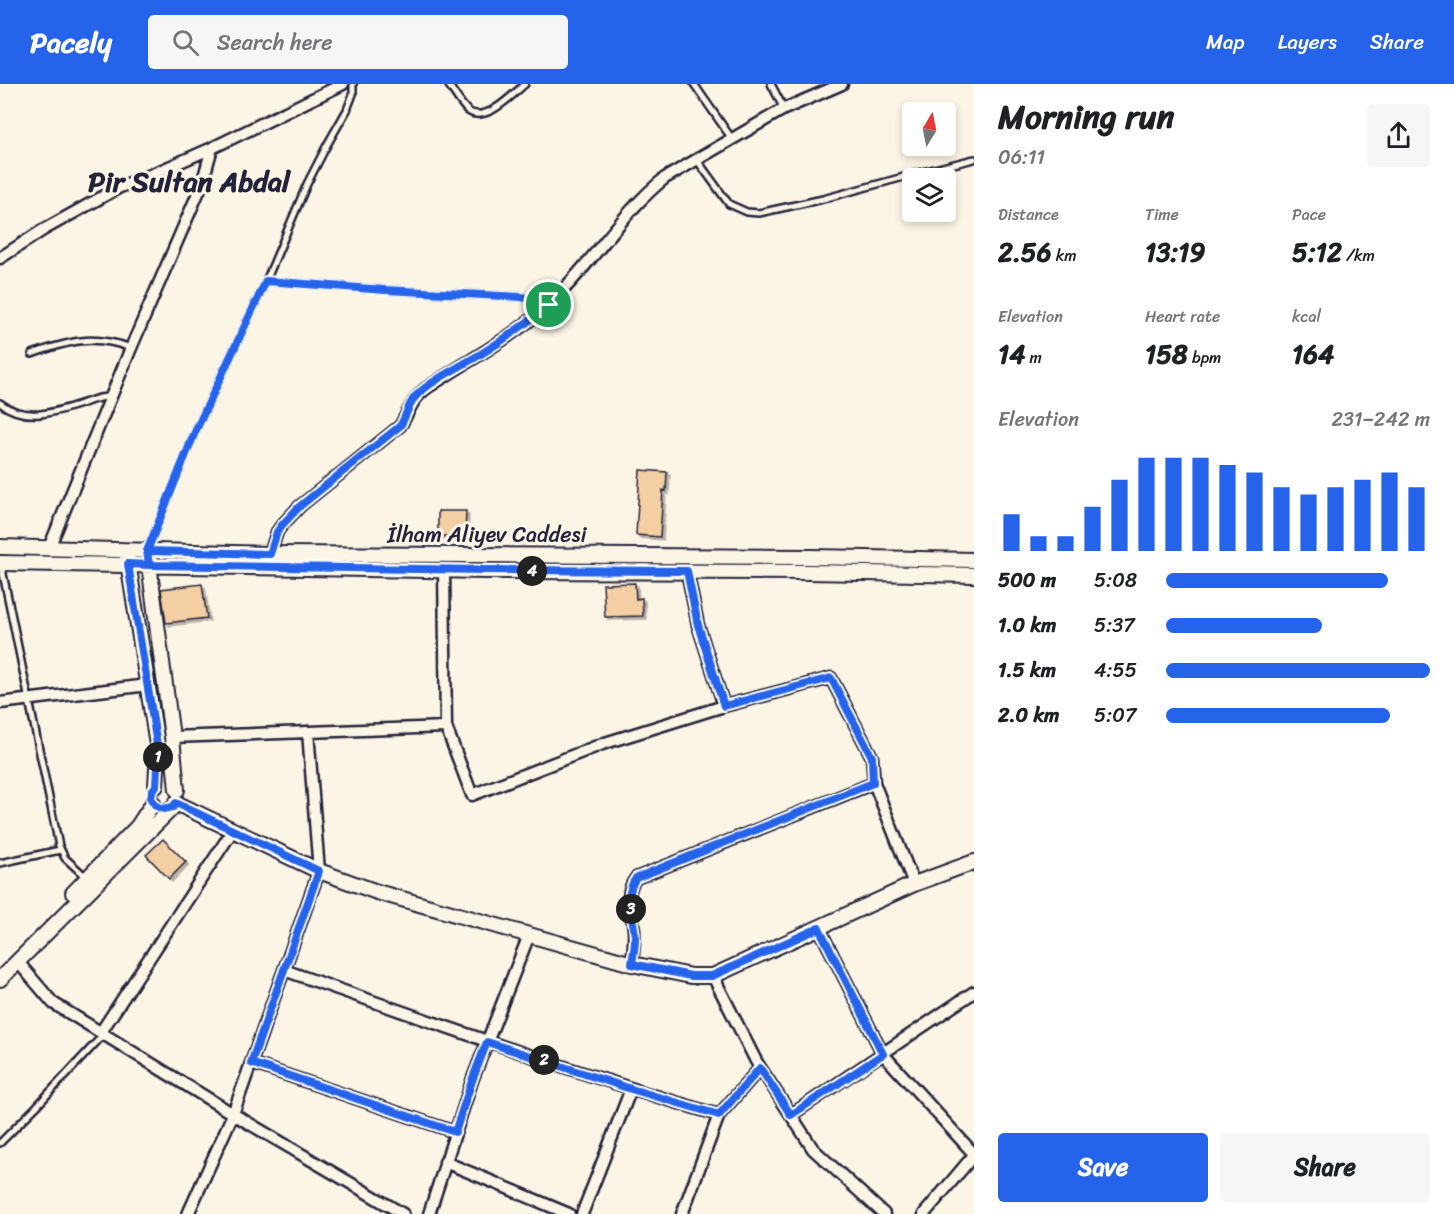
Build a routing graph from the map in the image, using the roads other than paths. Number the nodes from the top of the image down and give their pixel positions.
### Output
1 (343, 84) edge
2 (353, 84) edge
3 (448, 84) edge
4 (525, 84) edge
5 (694, 84) edge
6 (771, 84) edge
7 (842, 84) edge
8 (784, 109) junction
9 (732, 139) junction
10 (212, 148) junction
11 (974, 159) edge
12 (698, 160) junction
13 (0, 258) edge
14 (266, 281) junction
15 (549, 305) junction
16 (131, 348) junction
17 (32, 354) dead end
18 (111, 397) junction
19 (0, 404) edge
20 (0, 547) edge
21 (49, 548) junction
22 (270, 554) junction
23 (127, 557) junction
24 (148, 558) junction
25 (974, 560) edge
26 (0, 562) edge
27 (444, 570) junction
28 (687, 571) junction
29 (974, 575) edge
30 (147, 685) junction
31 (29, 699) junction
32 (0, 703) edge
33 (724, 706) junction
34 (446, 727) junction
35 (308, 732) junction
36 (172, 737) junction
37 (873, 783) junction
38 (156, 786) junction
39 (175, 800) junction
40 (153, 803) junction
41 (233, 830) junction
42 (60, 850) junction
43 (974, 862) edge
44 (0, 863) edge
45 (319, 871) junction
46 (87, 878) junction
47 (914, 884) junction
48 (819, 928) junction
49 (529, 934) junction
50 (18, 962) junction
51 (632, 964) junction
52 (0, 966) edge
53 (284, 970) junction
54 (712, 976) junction
55 (0, 979) edge
56 (974, 992) edge
57 (103, 1033) junction
58 (487, 1042) junction
59 (883, 1054) junction
60 (251, 1063) junction
61 (760, 1068) junction
62 (631, 1089) junction
63 (234, 1114) junction
64 (719, 1115) junction
65 (791, 1115) junction
66 (455, 1132) junction
67 (0, 1143) edge
68 (974, 1154) edge
69 (446, 1162) junction
70 (188, 1214) edge
71 (403, 1214) edge
72 (429, 1214) edge
73 (569, 1214) edge
74 (582, 1214) edge
75 (682, 1214) edge
76 (884, 1214) edge
77 (924, 1214) edge

1 - 10 street
2 - 14 lane
3 - 4 lane
5 - 9 lane
6 - 8 lane
7 - 8 street
8 - 9 street
9 - 12 street
10 - 13 street
10 - 16 street
11 - 12 lane
12 - 15 street
14 - 15 lane
14 - 24 lane
15 - 22 street
16 - 17 lane
16 - 18 street
18 - 19 lane
18 - 21 street
20 - 21 main road, İlham Aliyev Caddesi
21 - 23 main road, İlham Aliyev Caddesi
22 - 24 main road, İlham Aliyev Caddesi
22 - 25 main road, İlham Aliyev Caddesi
23 - 24 main road, İlham Aliyev Caddesi
23 - 26 main road, İlham Aliyev Caddesi
23 - 30 main road
24 - 27 main road, İlham Aliyev Caddesi
24 - 36 main road
26 - 31 lane
27 - 28 main road, İlham Aliyev Caddesi
27 - 34 street
28 - 29 main road, İlham Aliyev Caddesi
28 - 33 street
30 - 31 street
30 - 38 main road
31 - 32 street
31 - 42 lane
33 - 34 street
33 - 37 street
34 - 35 street
35 - 36 street
35 - 45 street
36 - 39 main road
37 - 47 street
37 - 51 street
38 - 39 main road
38 - 40 main road
39 - 40 main road
39 - 41 main road
39 - 50 main road
40 - 46 main road
41 - 45 main road
41 - 57 street
42 - 44 lane
42 - 46 lane
43 - 47 main road
45 - 49 main road
45 - 53 street
46 - 52 main road
47 - 48 main road
48 - 54 main road
48 - 59 street
49 - 51 main road
49 - 58 street
50 - 55 main road
50 - 57 street
51 - 54 main road
53 - 58 street
53 - 60 street
54 - 61 street
56 - 59 street
57 - 63 street
57 - 67 lane
58 - 62 street
58 - 66 street
59 - 65 street
59 - 68 street
60 - 63 street
60 - 66 street
61 - 64 street
61 - 65 street
62 - 64 street
62 - 74 street
63 - 70 street
63 - 71 street
64 - 75 street
65 - 76 street
66 - 69 street
68 - 77 street
69 - 72 street
69 - 73 street

